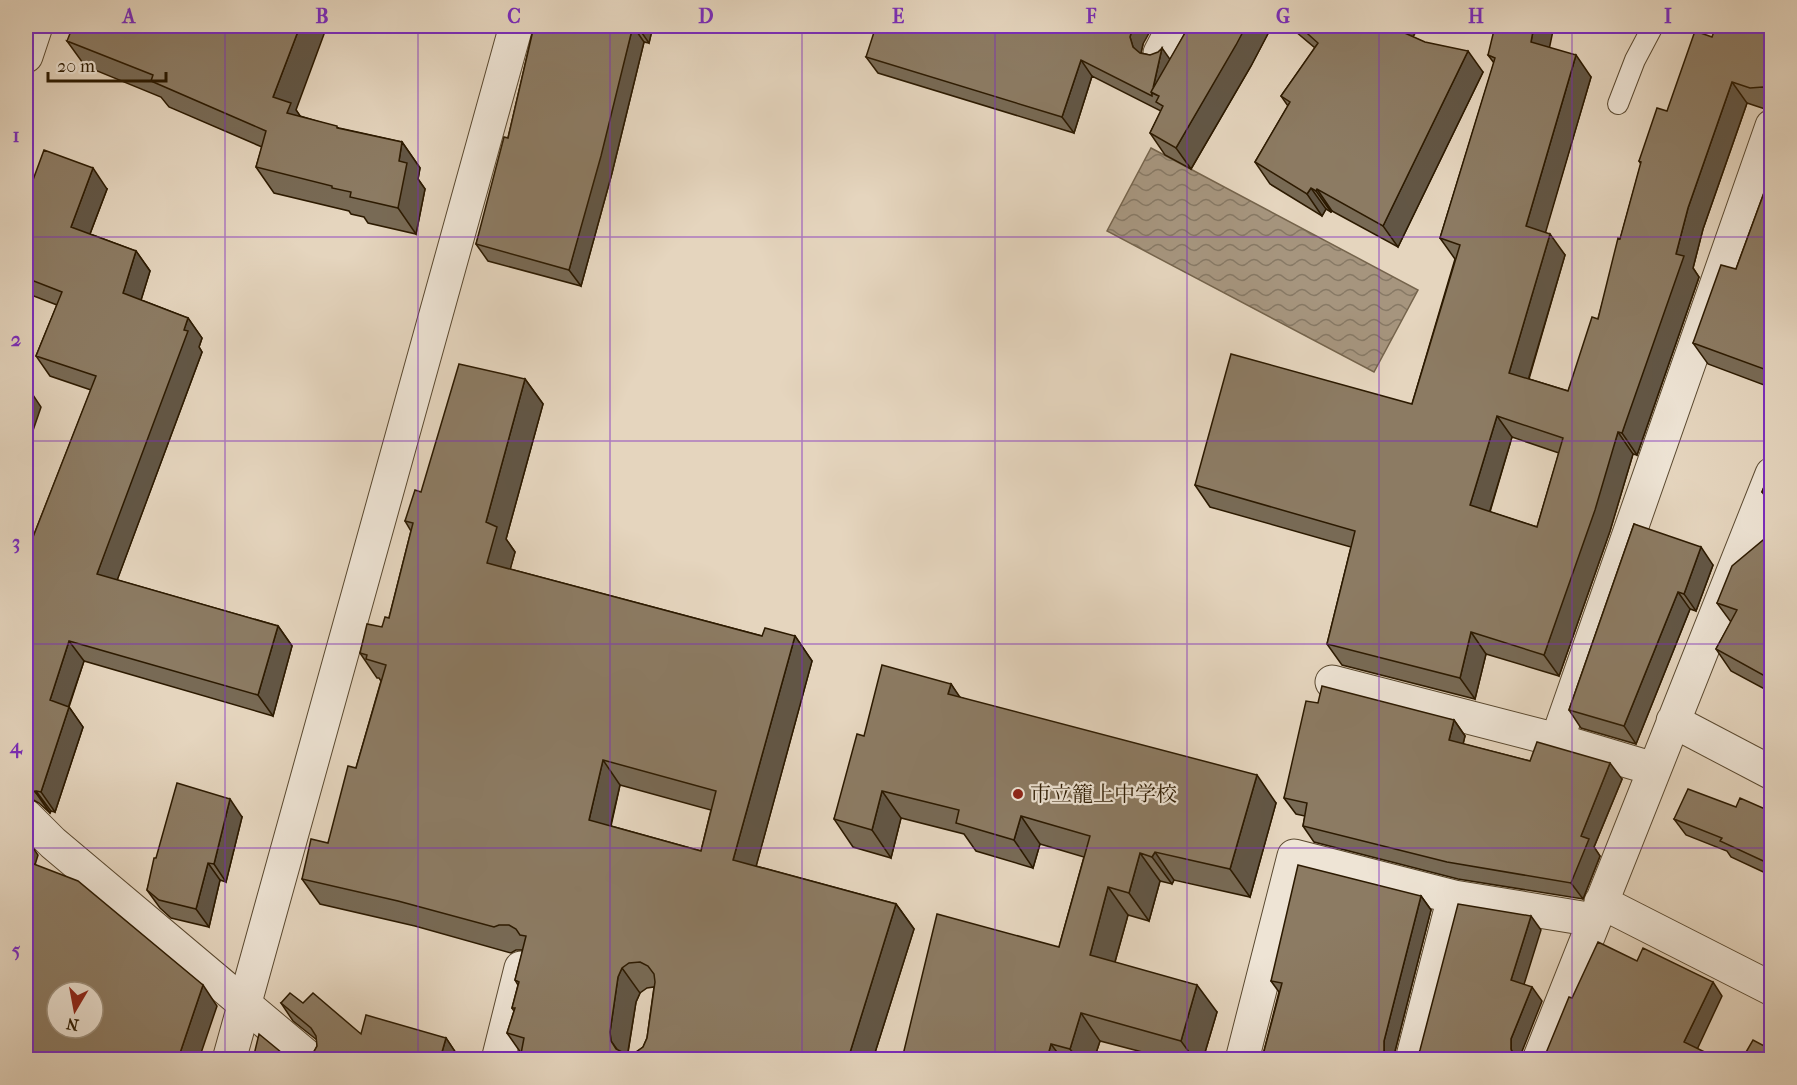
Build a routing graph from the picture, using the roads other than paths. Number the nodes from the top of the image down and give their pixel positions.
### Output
1 (36, 26) edge
2 (516, 26) edge
3 (1653, 26) edge
4 (26, 56) edge
5 (1618, 104) dead end
6 (1772, 126) edge
7 (1772, 474) edge
8 (1762, 524) edge
9 (1332, 682) dead end
10 (1673, 721) junction
11 (1557, 740) junction
12 (1654, 769) junction
13 (1772, 773) edge
14 (26, 816) edge
15 (1454, 897) junction
16 (1597, 911) junction
17 (521, 968) edge
18 (1772, 989) edge
19 (243, 1002) junction
20 (229, 1059) edge
21 (311, 1059) edge
22 (498, 1059) edge
23 (1242, 1059) edge
24 (1412, 1059) edge
25 (1539, 1059) edge

1 - 4 street
2 - 19 street
3 - 5 lane
6 - 11 street
7 - 8 street
8 - 10 street
9 - 11 street
10 - 12 street
10 - 13 street
11 - 12 street
12 - 16 street
14 - 19 street
15 - 16 street
15 - 23 street
15 - 24 street
16 - 18 street
16 - 25 street
17 - 22 street
19 - 20 street
19 - 21 street

